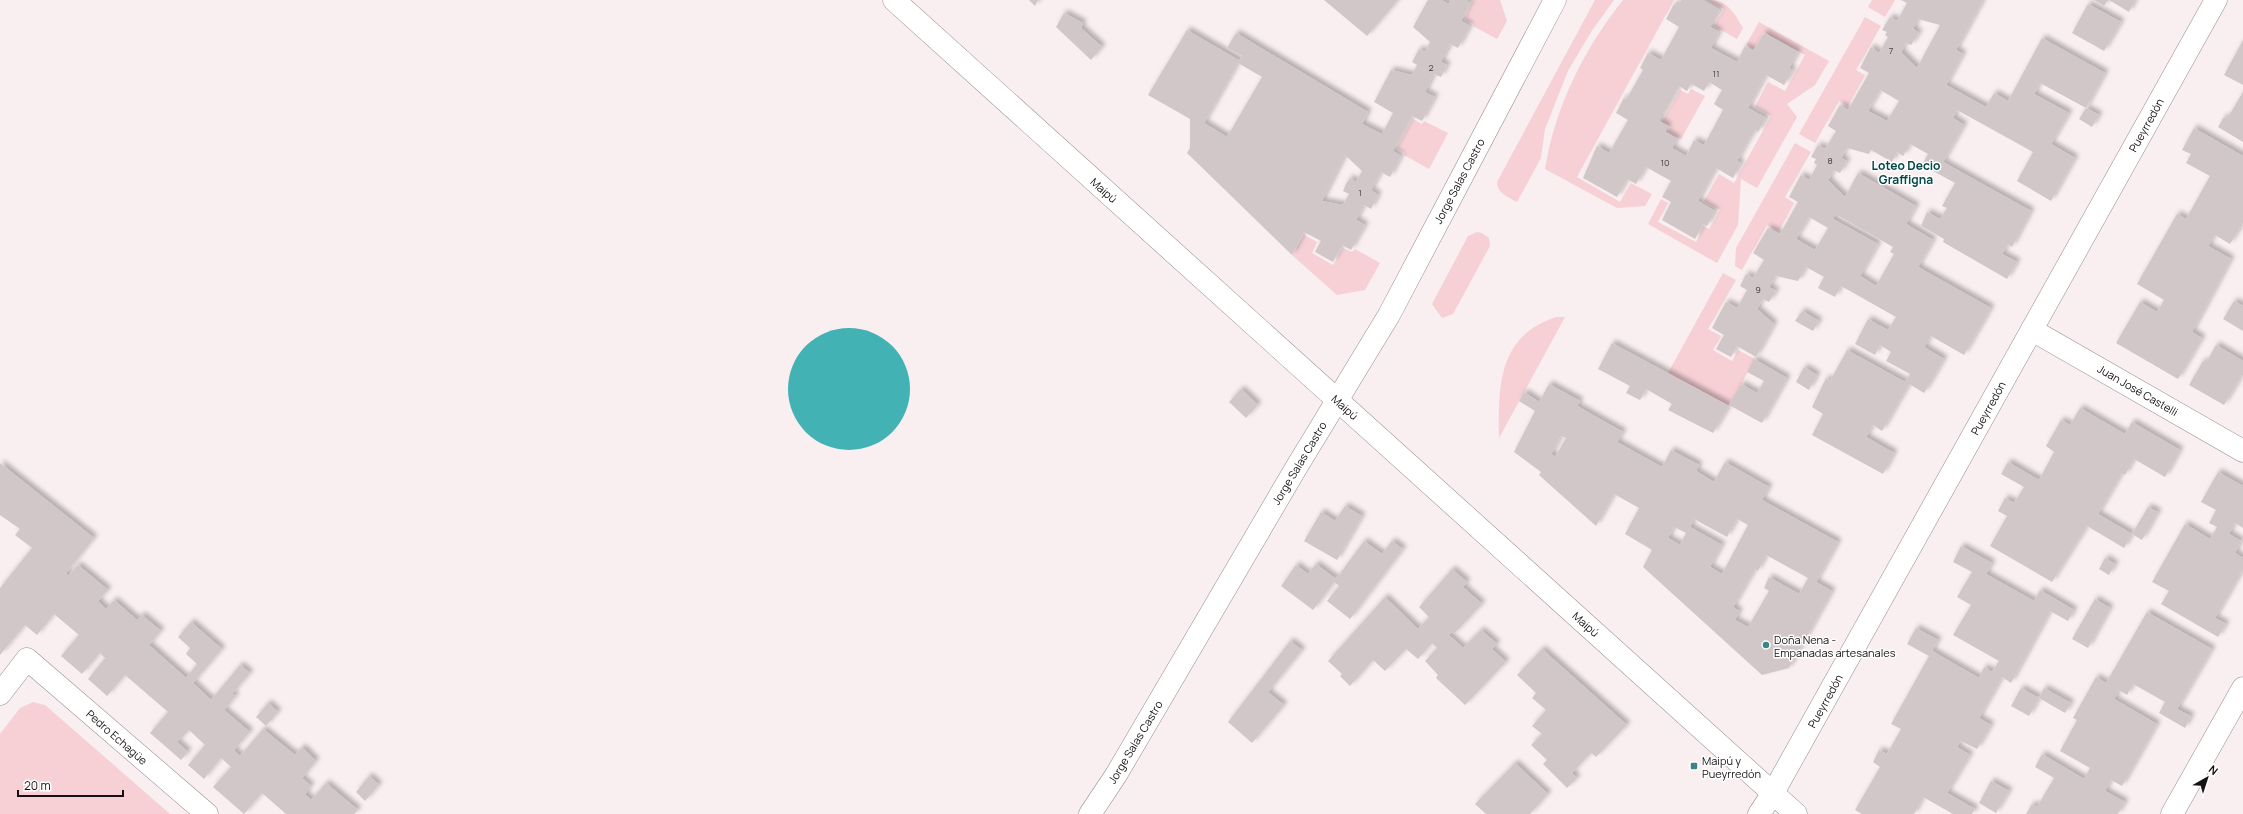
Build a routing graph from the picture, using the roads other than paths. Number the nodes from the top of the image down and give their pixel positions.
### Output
1 (894, 0) edge
2 (1555, 0) edge
3 (2216, 0) edge
4 (2032, 330) junction
5 (1337, 400) junction
6 (2243, 451) edge
7 (2243, 688) edge
8 (0, 694) edge
9 (1773, 793) junction
10 (207, 814) edge
11 (1090, 814) edge
12 (1758, 814) edge
13 (1796, 814) edge
14 (2172, 814) edge

1 - 5 street, Maipú
2 - 5 street, Jorge Salas Castro
3 - 4 street, Pueyrredón
4 - 6 street, Juan José Castelli
4 - 9 street, Pueyrredón
5 - 9 street, Maipú
5 - 11 street, Jorge Salas Castro
7 - 14 street
8 - 10 street, Pedro Echagüe
9 - 12 street, Pueyrredón
9 - 13 street, Maipú

